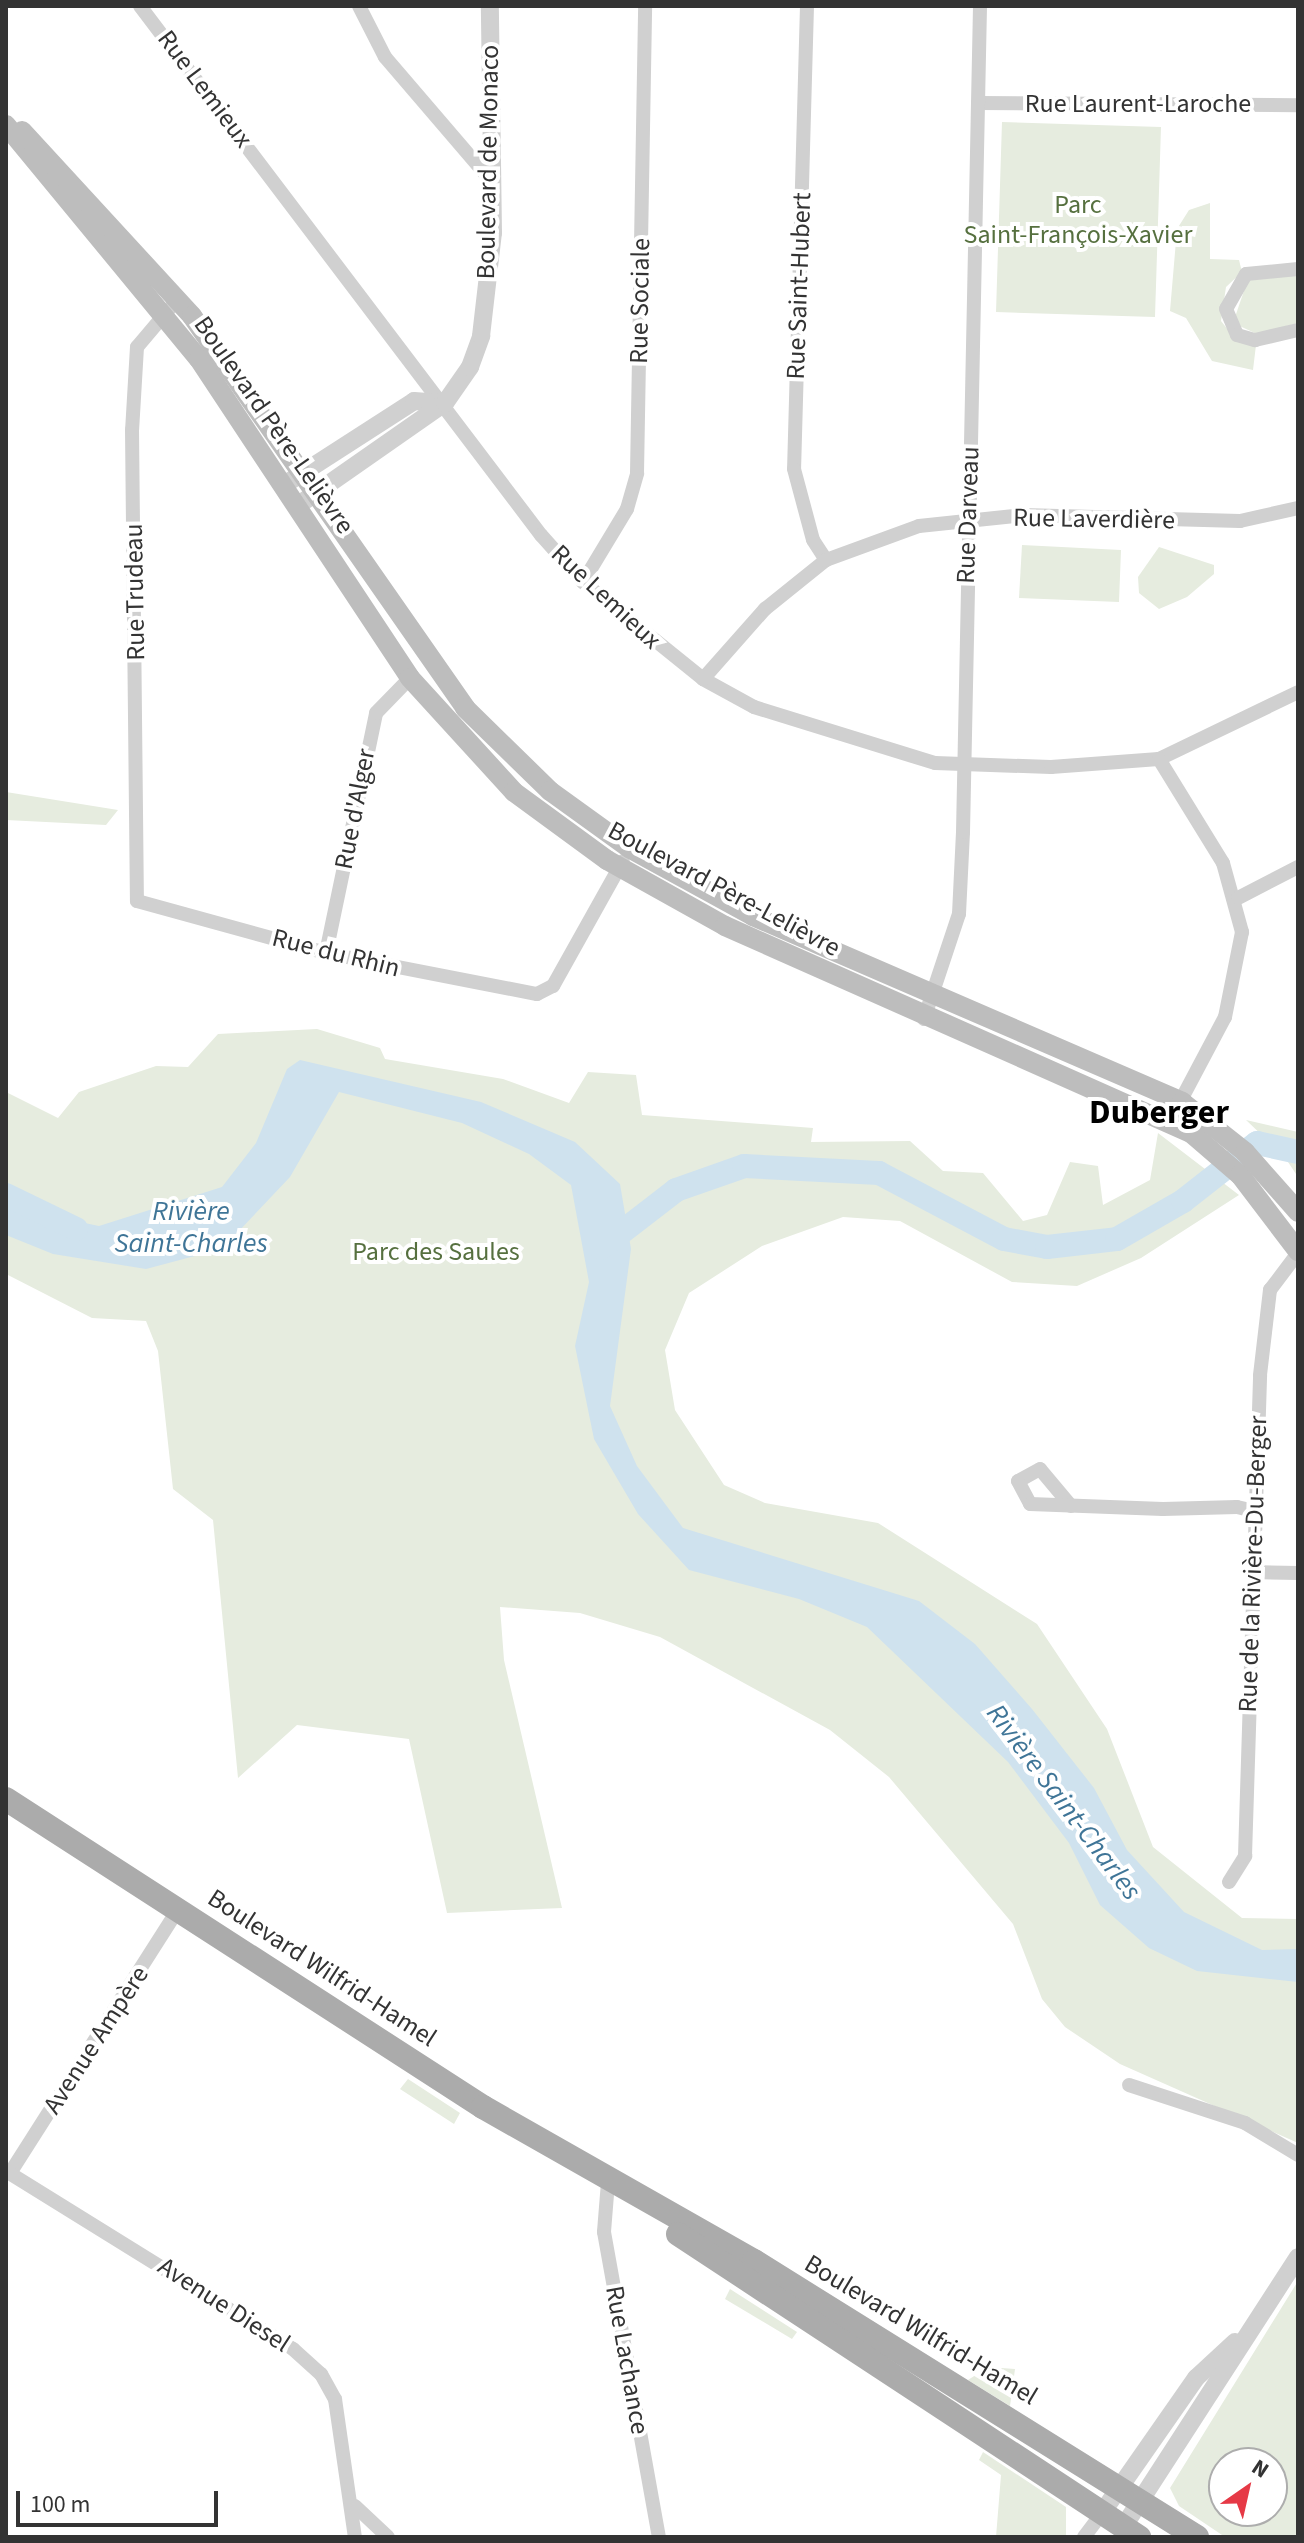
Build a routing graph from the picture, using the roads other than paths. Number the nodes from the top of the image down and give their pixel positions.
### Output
1 (140, 6) edge
2 (359, 6) edge
3 (490, 6) edge
4 (645, 6) edge
5 (807, 6) edge
6 (980, 6) edge
7 (978, 103) junction
8 (1298, 105) edge
9 (6, 116) edge
10 (6, 125) edge
11 (493, 184) junction
12 (1298, 269) edge
13 (172, 307) junction
14 (1298, 330) edge
15 (445, 403) junction
16 (296, 478) junction
17 (309, 498) junction
18 (1298, 508) edge
19 (968, 519) junction
20 (826, 560) junction
21 (583, 582) junction
22 (410, 678) junction
23 (703, 679) junction
24 (1298, 692) edge
25 (1159, 759) junction
26 (961, 763) junction
27 (629, 848) junction
28 (1298, 867) edge
29 (619, 868) junction
30 (1238, 898) junction
31 (137, 901) joint
32 (326, 953) junction
33 (932, 996) junction
34 (924, 1019) junction
35 (1182, 1102) junction
36 (1170, 1121) junction
37 (1215, 1138) junction
38 (1255, 1176) junction
39 (1298, 1212) edge
40 (1298, 1252) edge
41 (1071, 1506) dead end
42 (1254, 1511) junction
43 (1252, 1572) junction
44 (1298, 1573) edge
45 (6, 1799) edge
46 (1229, 1882) dead end
47 (178, 1909) junction
48 (1129, 2085) dead end
49 (1298, 2155) edge
50 (9, 2170) edge
51 (608, 2182) junction
52 (1298, 2257) edge
53 (1246, 2332) junction
54 (1121, 2486) junction
55 (1144, 2500) junction
56 (355, 2506) junction
57 (1104, 2510) junction
58 (1127, 2533) edge
59 (355, 2537) edge
60 (388, 2537) edge
61 (659, 2537) edge
62 (1084, 2537) edge
63 (1197, 2537) edge

1 - 15 street, Rue Lemieux
2 - 11 street
3 - 11 street, Boulevard de Monaco
4 - 21 street, Rue Sociale
5 - 20 street, Rue Saint-Hubert
6 - 7 street, Rue Darveau
7 - 8 street, Rue Laurent-Laroche
7 - 19 street, Rue Darveau
9 - 13 main road, Boulevard Père-Lelièvre
10 - 13 main road, Boulevard Père-Lelièvre
11 - 15 street, Boulevard de Monaco
12 - 14 street
13 - 16 main road, Boulevard Père-Lelièvre
13 - 31 street, Rue Trudeau
15 - 16 street
15 - 17 street, Boulevard de Monaco
15 - 21 street, Rue Lemieux
16 - 17 main road, Boulevard Père-Lelièvre
17 - 22 main road, Boulevard Père-Lelièvre
17 - 27 main road, Boulevard Père-Lelièvre
18 - 19 street, Rue Laverdière
19 - 20 street, Rue Laverdière
19 - 26 street, Rue Darveau
20 - 23 street, Rue Laverdière
21 - 23 street, Rue Lemieux
22 - 29 main road, Boulevard Père-Lelièvre
22 - 32 street, Rue d'Alger
23 - 26 street, Rue Lemieux
24 - 25 street, Rue Lemieux
25 - 26 street, Rue Lemieux
25 - 30 street
26 - 33 street, Rue Darveau
27 - 29 street
27 - 33 main road, Boulevard Père-Lelièvre
28 - 30 street
29 - 32 street, Rue du Rhin
29 - 34 main road, Boulevard Père-Lelièvre
30 - 35 street
31 - 32 street, Rue du Rhin
33 - 34 street, Rue Darveau
33 - 35 main road, Boulevard Père-Lelièvre
34 - 36 main road, Boulevard Père-Lelièvre
35 - 36 street
35 - 37 main road, Boulevard Père-Lelièvre
36 - 37 main road, Boulevard Père-Lelièvre
37 - 38 main road, Boulevard Père-Lelièvre
38 - 39 main road, Boulevard Père-Lelièvre
38 - 40 main road, Boulevard Père-Lelièvre
40 - 42 street, Rue de la Rivière-Du-Berger
41 - 42 street
42 - 43 street, Rue de la Rivière-Du-Berger
43 - 44 street
43 - 46 street, Rue de la Rivière-Du-Berger
45 - 47 main road, Boulevard Wilfrid-Hamel
47 - 50 street, Avenue Ampère
47 - 51 main road, Boulevard Wilfrid-Hamel
48 - 49 street
50 - 56 street, Avenue Diesel
51 - 54 main road, Boulevard Wilfrid-Hamel
51 - 57 main road, Boulevard Wilfrid-Hamel
51 - 61 street, Rue Lachance
52 - 53 street
53 - 54 street
53 - 55 street
54 - 55 main road, Boulevard Wilfrid-Hamel
54 - 57 street
55 - 58 street
55 - 63 main road, Boulevard Wilfrid-Hamel
56 - 59 street, Avenue Diesel
56 - 60 street
57 - 58 main road, Boulevard Wilfrid-Hamel
57 - 62 street

